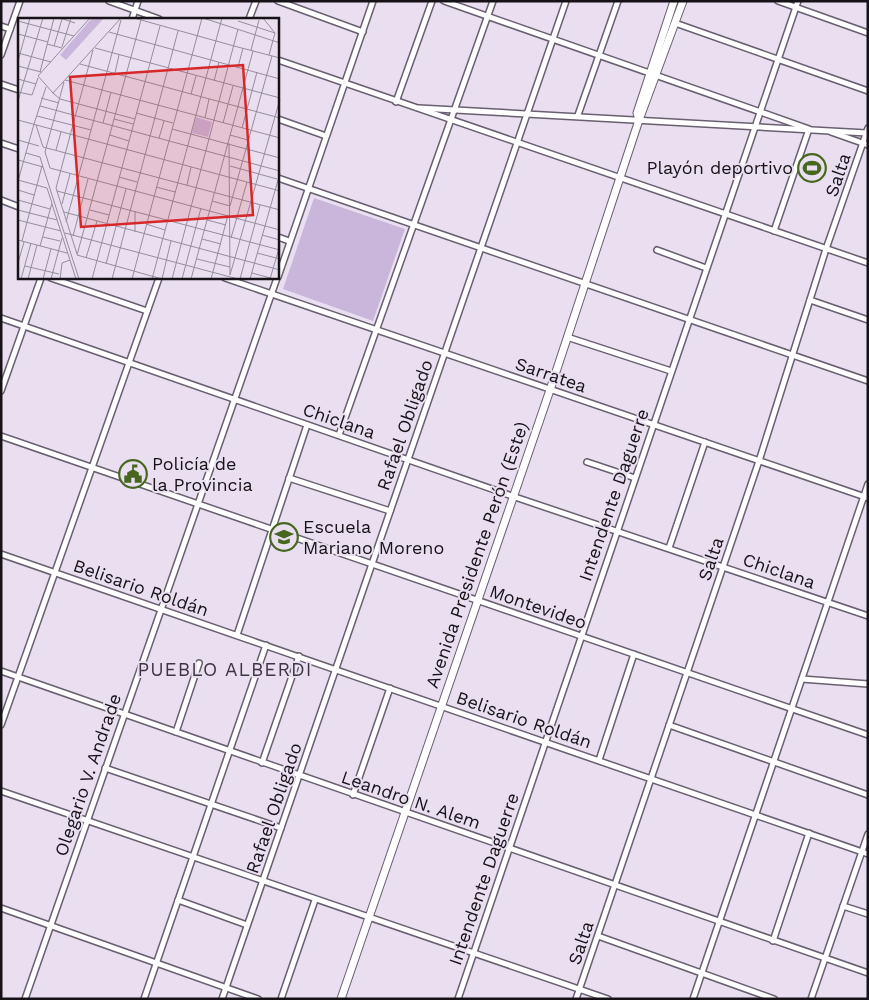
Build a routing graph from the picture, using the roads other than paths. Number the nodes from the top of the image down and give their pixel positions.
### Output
1 (20, 1) edge
2 (109, 1) edge
3 (138, 1) edge
4 (256, 1) edge
5 (278, 1) edge
6 (373, 1) edge
7 (432, 1) edge
8 (444, 1) edge
9 (492, 1) edge
10 (566, 1) edge
11 (618, 1) edge
12 (674, 1) edge
13 (682, 1) edge
14 (778, 1) edge
15 (798, 1) edge
16 (796, 8) junction
17 (135, 10) junction
18 (487, 16) junction
19 (132, 18) edge
20 (156, 18) edge
21 (249, 18) edge
22 (675, 23) junction
23 (1, 26) edge
24 (10, 29) junction
25 (363, 32) junction
26 (868, 33) edge
27 (552, 39) junction
28 (1, 55) edge
29 (599, 55) junction
30 (279, 60) edge
31 (778, 60) junction
32 (653, 74) junction
33 (1, 84) edge
34 (345, 84) junction
35 (18, 90) edge
36 (868, 91) edge
37 (396, 102) junction
38 (413, 107) junction
39 (454, 109) junction
40 (760, 112) junction
41 (527, 113) junction
42 (578, 116) junction
43 (279, 119) edge
44 (450, 120) junction
45 (639, 120) junction
46 (755, 126) junction
47 (809, 129) junction
48 (824, 130) junction
49 (867, 131) edge
50 (326, 136) junction
51 (1, 143) edge
52 (517, 143) junction
53 (865, 145) edge
54 (18, 149) edge
55 (279, 178) edge
56 (620, 179) junction
57 (308, 189) junction
58 (1, 200) edge
59 (18, 207) edge
60 (724, 214) junction
61 (414, 225) junction
62 (774, 231) junction
63 (279, 237) edge
64 (289, 242) junction
65 (481, 248) junction
66 (826, 249) junction
67 (657, 250) dead end
68 (868, 263) edge
69 (706, 268) junction
70 (279, 271) edge
71 (41, 279) edge
72 (54, 279) edge
73 (158, 279) edge
74 (228, 279) edge
75 (276, 279) edge
76 (585, 282) junction
77 (272, 294) junction
78 (810, 300) junction
79 (147, 311) junction
80 (1, 318) edge
81 (689, 318) junction
82 (868, 320) edge
83 (24, 326) junction
84 (378, 329) junction
85 (568, 337) junction
86 (445, 353) junction
87 (793, 355) junction
88 (128, 363) junction
89 (671, 372) junction
90 (868, 381) edge
91 (550, 390) junction
92 (1, 391) edge
93 (234, 400) junction
94 (653, 424) junction
95 (307, 425) junction
96 (1, 436) edge
97 (339, 436) junction
98 (705, 442) junction
99 (408, 459) junction
100 (759, 461) junction
101 (587, 462) dead end
102 (92, 467) junction
103 (289, 478) junction
104 (634, 478) junction
105 (868, 484) edge
106 (512, 496) junction
107 (866, 497) edge
108 (197, 504) junction
109 (390, 511) junction
110 (272, 530) junction
111 (617, 531) junction
112 (669, 548) junction
113 (1, 554) edge
114 (372, 564) junction
115 (723, 566) junction
116 (55, 573) junction
117 (477, 600) junction
118 (828, 602) junction
119 (160, 609) junction
120 (868, 616) edge
121 (237, 635) junction
122 (581, 636) junction
123 (266, 645) junction
124 (634, 654) junction
125 (299, 656) junction
126 (199, 663) dead end
127 (336, 668) junction
128 (1, 671) edge
129 (687, 672) junction
130 (18, 677) junction
131 (802, 679) junction
132 (868, 684) edge
133 (390, 688) junction
134 (441, 706) junction
135 (791, 709) junction
136 (124, 714) junction
137 (1, 725) edge
138 (669, 725) junction
139 (176, 732) junction
140 (868, 735) edge
141 (545, 742) junction
142 (229, 751) junction
143 (599, 760) junction
144 (774, 761) junction
145 (262, 763) junction
146 (105, 768) junction
147 (299, 776) junction
148 (650, 778) junction
149 (1, 791) edge
150 (353, 794) junction
151 (868, 795) edge
152 (211, 804) junction
153 (404, 812) junction
154 (755, 815) junction
155 (86, 822) junction
156 (281, 828) junction
157 (809, 833) junction
158 (868, 834) edge
159 (509, 849) junction
160 (861, 852) junction
161 (868, 854) edge
162 (192, 858) junction
163 (263, 882) junction
164 (615, 886) junction
165 (178, 900) junction
166 (315, 900) junction
167 (843, 906) junction
168 (1, 908) edge
169 (868, 914) edge
170 (369, 918) junction
171 (719, 922) junction
172 (50, 924) junction
173 (247, 925) junction
174 (598, 936) junction
175 (773, 940) junction
176 (473, 954) junction
177 (824, 959) junction
178 (156, 962) junction
179 (702, 973) junction
180 (868, 974) edge
181 (226, 988) junction
182 (580, 989) junction
183 (25, 999) edge
184 (144, 999) edge
185 (222, 999) edge
186 (258, 999) edge
187 (281, 999) edge
188 (341, 999) edge
189 (458, 999) edge
190 (576, 999) edge
191 (608, 999) edge
192 (693, 999) edge
193 (774, 999) edge
194 (811, 999) edge

1 - 24 street
2 - 17 street
3 - 17 street
4 - 21 street
5 - 25 street
6 - 25 street, Olegario V. Andrade
7 - 37 street
8 - 18 street
9 - 18 street
10 - 27 street, Rafael Obligado
11 - 29 street
12 - 32 main road, Avenida Presidente Perón (Este)
13 - 22 main road, Avenida Presidente Perón (Este)
14 - 16 street
15 - 16 street, Intendente Daguerre
16 - 26 street
16 - 31 street, Intendente Daguerre
17 - 19 street
17 - 20 street
18 - 27 street
18 - 39 street
22 - 31 street
22 - 32 main road, Avenida Presidente Perón (Este)
23 - 24 street
24 - 28 street
25 - 34 street, Olegario V. Andrade
27 - 29 street
27 - 41 street, Rafael Obligado
29 - 32 street
29 - 42 street
30 - 34 street
31 - 36 street
31 - 40 street, Intendente Daguerre
32 - 40 street
32 - 45 main road, Avenida Presidente Perón (Este)
33 - 35 street
34 - 37 street
34 - 50 street, Olegario V. Andrade
37 - 38 street
38 - 39 street
38 - 44 street
39 - 41 street
39 - 44 street
40 - 46 street, Intendente Daguerre
40 - 47 street
41 - 42 street
41 - 52 street, Rafael Obligado
42 - 45 street
43 - 50 street
44 - 52 street
44 - 61 street
45 - 46 street
45 - 56 main road, Avenida Presidente Perón (Este)
46 - 47 street
46 - 60 street, Intendente Daguerre
47 - 48 street
47 - 62 street
48 - 49 street
48 - 53 street
49 - 53 street, Salta
50 - 57 street, Olegario V. Andrade
51 - 54 street
52 - 56 street
52 - 65 street, Rafael Obligado
53 - 66 street, Salta
55 - 57 street
56 - 60 street
56 - 76 main road, Avenida Presidente Perón (Este)
57 - 61 street
57 - 64 street, Olegario V. Andrade
58 - 59 street
60 - 62 street
60 - 69 street, Intendente Daguerre
61 - 65 street
61 - 84 street
62 - 66 street
63 - 64 street
64 - 70 street, Olegario V. Andrade
65 - 76 street
65 - 86 street, Rafael Obligado
66 - 68 street
66 - 78 street, Salta
67 - 69 street
69 - 81 street, Intendente Daguerre
71 - 83 street
72 - 79 street
73 - 79 street
74 - 77 street, Sarratea
75 - 77 street, Olegario V. Andrade
76 - 81 street
76 - 85 main road, Avenida Presidente Perón (Este)
77 - 84 street, Sarratea
77 - 93 street, Olegario V. Andrade
78 - 82 street
78 - 87 street, Salta
79 - 88 street
80 - 83 street, Chiclana
81 - 87 street
81 - 89 street, Intendente Daguerre
83 - 88 street, Chiclana
83 - 92 street
84 - 86 street, Sarratea
84 - 97 street
85 - 89 street
85 - 91 main road, Avenida Presidente Perón (Este)
86 - 91 street, Sarratea
86 - 99 street, Rafael Obligado
87 - 90 street
87 - 100 street, Salta
88 - 93 street, Chiclana
88 - 102 street
89 - 94 street, Intendente Daguerre
91 - 94 street, Sarratea
91 - 106 main road, Avenida Presidente Perón (Este)
93 - 95 street, Chiclana
93 - 108 street, Olegario V. Andrade
94 - 98 street, Sarratea
94 - 104 street, Intendente Daguerre
95 - 97 street, Chiclana
95 - 103 street
96 - 102 street, Montevideo
97 - 99 street, Chiclana
98 - 100 street, Sarratea
98 - 112 street
99 - 106 street, Chiclana
99 - 109 street, Rafael Obligado
100 - 107 street, Sarratea
100 - 115 street, Salta
101 - 104 street
102 - 108 street, Montevideo
102 - 116 street
103 - 109 street
103 - 110 street
104 - 111 street, Intendente Daguerre
105 - 107 street
106 - 111 street, Chiclana
106 - 117 main road, Avenida Presidente Perón (Este)
107 - 118 street
108 - 110 street, Montevideo
108 - 119 street, Olegario V. Andrade
109 - 114 street, Rafael Obligado
110 - 114 street, Montevideo
110 - 121 street
111 - 112 street, Chiclana
111 - 122 street, Intendente Daguerre
112 - 115 street, Chiclana
113 - 116 street, Belisario Roldán
114 - 117 street, Montevideo
114 - 127 street, Rafael Obligado
115 - 118 street, Chiclana
115 - 129 street, Salta
116 - 119 street, Belisario Roldán
116 - 130 street
117 - 122 street, Montevideo
117 - 134 main road, Avenida Presidente Perón (Este)
118 - 120 street, Chiclana
118 - 131 street
119 - 121 street, Belisario Roldán
119 - 136 street, Olegario V. Andrade
121 - 123 street, Belisario Roldán
122 - 124 street, Montevideo
122 - 141 street, Intendente Daguerre
123 - 125 street, Belisario Roldán
123 - 142 street
124 - 129 street, Montevideo
124 - 143 street
125 - 127 street, Belisario Roldán
125 - 145 street
126 - 139 street
127 - 133 street, Belisario Roldán
127 - 147 street, Rafael Obligado
128 - 130 street, Leandro N. Alem
129 - 135 street, Montevideo
129 - 138 street, Salta
130 - 136 street, Leandro N. Alem
130 - 137 street
131 - 132 street
131 - 135 street
133 - 134 street, Belisario Roldán
133 - 150 street
134 - 141 street, Belisario Roldán
134 - 153 main road, Avenida Presidente Perón (Este)
135 - 140 street, Montevideo
135 - 144 street
136 - 139 street, Leandro N. Alem
136 - 146 street, Olegario V. Andrade
138 - 144 street
138 - 148 street, Salta
139 - 142 street, Leandro N. Alem
141 - 143 street, Belisario Roldán
141 - 159 street, Intendente Daguerre
142 - 145 street, Leandro N. Alem
142 - 152 street
143 - 148 street, Belisario Roldán
144 - 151 street
144 - 154 street
145 - 147 street, Leandro N. Alem
146 - 152 street
146 - 155 street, Olegario V. Andrade
147 - 150 street, Leandro N. Alem
147 - 156 street, Rafael Obligado
148 - 154 street, Belisario Roldán
148 - 164 street, Salta
149 - 155 street
150 - 153 street, Leandro N. Alem
152 - 156 street
152 - 162 street
153 - 159 street, Leandro N. Alem
153 - 170 main road, Avenida Presidente Perón (Este)
154 - 157 street, Belisario Roldán
154 - 171 street
155 - 162 street
155 - 172 street, Olegario V. Andrade
156 - 163 street, Rafael Obligado
157 - 160 street, Belisario Roldán
157 - 175 street
158 - 160 street
159 - 164 street, Leandro N. Alem
159 - 176 street, Intendente Daguerre
160 - 161 street, Belisario Roldán
160 - 167 street
162 - 163 street
162 - 165 street
163 - 166 street
163 - 173 street, Rafael Obligado
164 - 171 street, Leandro N. Alem
164 - 174 street, Salta
165 - 173 street
165 - 178 street
166 - 170 street
166 - 187 street
167 - 169 street
167 - 177 street
168 - 172 street
170 - 176 street
170 - 188 main road, Avenida Presidente Perón (Este)
171 - 175 street, Leandro N. Alem
171 - 179 street
172 - 178 street
172 - 183 street, Olegario V. Andrade
173 - 181 street, Rafael Obligado
174 - 179 street
174 - 182 street, Salta
175 - 177 street, Leandro N. Alem
176 - 182 street
176 - 189 street, Intendente Daguerre
177 - 180 street, Leandro N. Alem
177 - 194 street
178 - 181 street
178 - 184 street
179 - 192 street
179 - 193 street
181 - 185 street, Rafael Obligado
181 - 186 street
182 - 190 street, Salta
182 - 191 street

